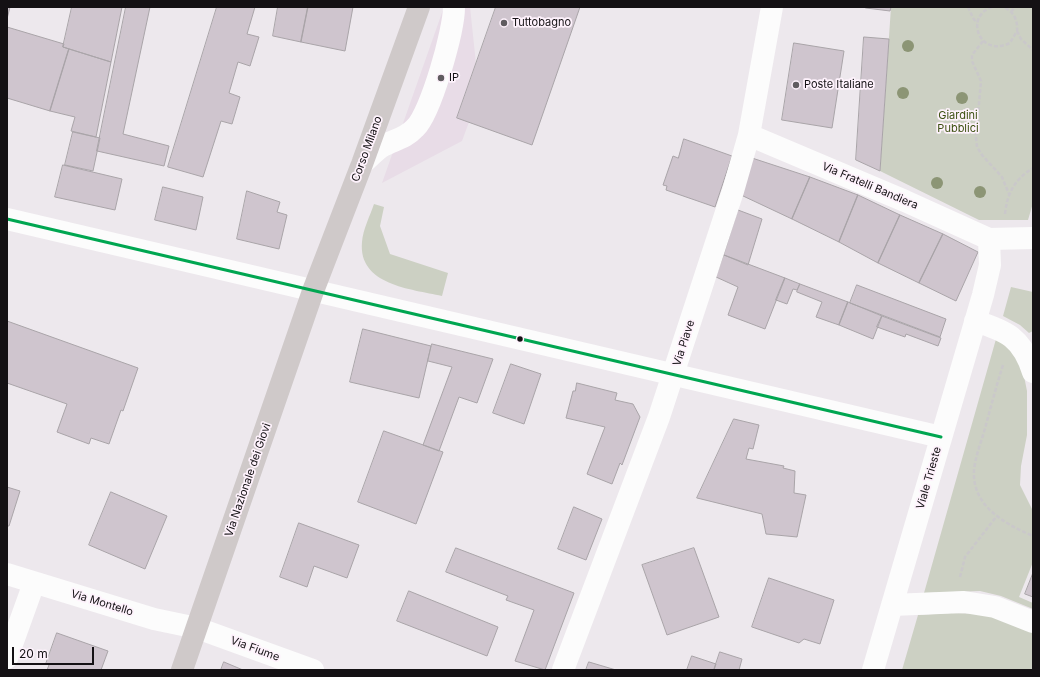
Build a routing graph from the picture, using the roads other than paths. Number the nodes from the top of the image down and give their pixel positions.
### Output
1 (419, 7) edge
2 (454, 7) edge
3 (772, 7) edge
4 (749, 136) junction
5 (362, 164) junction
6 (7, 219) edge
7 (1033, 238) edge
8 (989, 239) junction
9 (313, 291) junction
10 (975, 321) junction
11 (1019, 337) edge
12 (1033, 372) edge
13 (673, 375) junction
14 (941, 436) junction
15 (7, 574) edge
16 (34, 582) junction
17 (892, 605) junction
18 (1033, 622) edge
19 (197, 628) junction
20 (7, 658) edge
21 (182, 670) edge
22 (313, 670) edge
23 (563, 670) edge
24 (873, 670) edge

1 - 5 main road, Corso Milano
2 - 5 street
3 - 4 street, Via Piave
4 - 8 street, Via Fratelli Bandiera
4 - 13 street, Via Piave
5 - 9 main road, Corso Milano
6 - 9 street
7 - 8 street
8 - 10 street, Viale Trieste
9 - 13 street
9 - 19 main road, Via Nazionale dei Giovi
10 - 11 street
10 - 14 street, Viale Trieste
11 - 12 street
13 - 14 street
13 - 23 street, Via Piave
14 - 17 street, Viale Trieste
15 - 16 street, Via Montello
16 - 19 street, Via Montello
16 - 20 street
17 - 18 street
17 - 24 street, Viale Trieste
19 - 21 main road, Via Nazionale dei Giovi
19 - 22 street, Via Fiume

